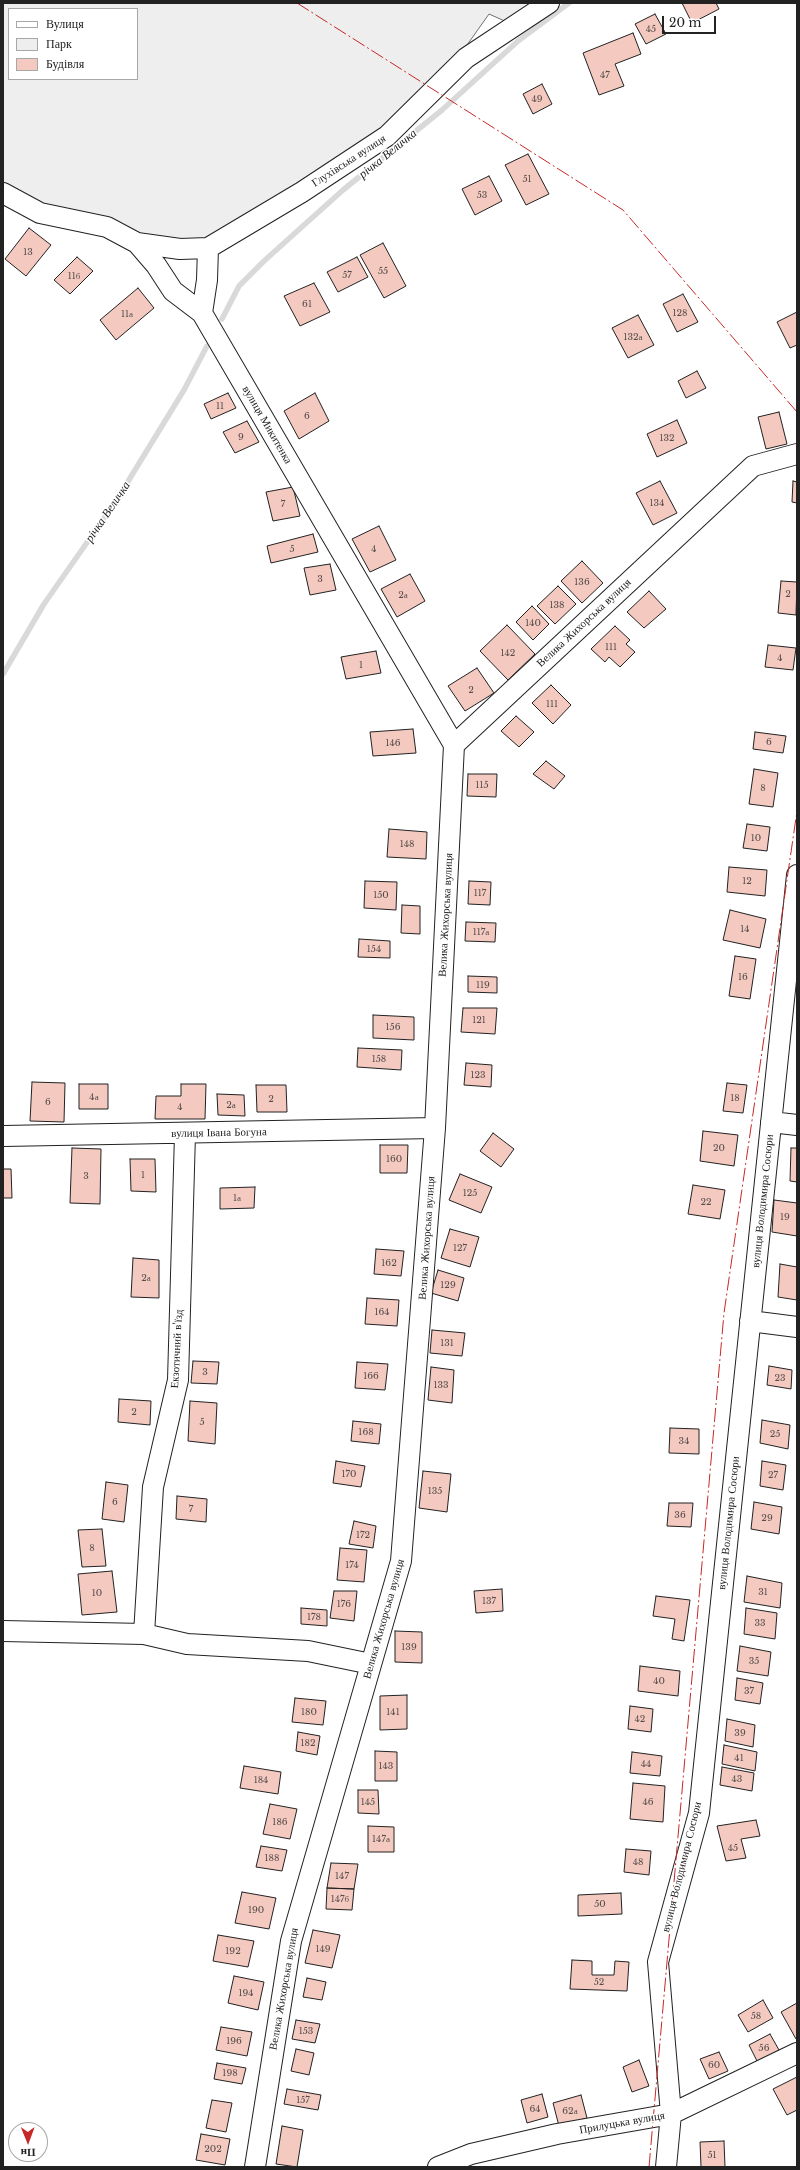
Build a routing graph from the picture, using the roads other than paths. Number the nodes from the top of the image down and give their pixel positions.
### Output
1 (549, 3) edge
2 (3, 193) edge
3 (137, 243) junction
4 (208, 248) junction
5 (202, 313) junction
6 (797, 454) edge
7 (454, 745) junction
8 (797, 875) edge
9 (771, 1122) junction
10 (797, 1125) edge
11 (435, 1128) junction
12 (184, 1134) junction
13 (3, 1136) edge
14 (750, 1321) junction
15 (797, 1327) edge
16 (3, 1631) edge
17 (144, 1634) junction
18 (371, 1664) junction
19 (797, 2053) edge
20 (671, 2114) junction
21 (255, 2167) edge
22 (438, 2167) edge
23 (666, 2167) edge

1 - 4 street, Глухівська вулиця
2 - 3 street, вулиця Микитенка
3 - 4 street
3 - 5 street, вулиця Микитенка
4 - 5 street
5 - 7 street, вулиця Микитенка
6 - 7 street, Велика Жихорська вулиця
7 - 11 street, Велика Жихорська вулиця
8 - 9 street, вулиця Володимира Сосюри
9 - 10 street
9 - 14 street, вулиця Володимира Сосюри
11 - 12 street, вулиця Івана Богуна
11 - 18 street, Велика Жихорська вулиця
12 - 13 street, вулиця Івана Богуна
12 - 17 street, Екзотичний в'їзд
14 - 15 street
14 - 20 street, вулиця Володимира Сосюри
16 - 17 street
17 - 18 street
18 - 21 street, Велика Жихорська вулиця
19 - 20 street, Прилуцька вулиця
20 - 22 street, Прилуцька вулиця
20 - 23 street, вулиця Володимира Сосюри

